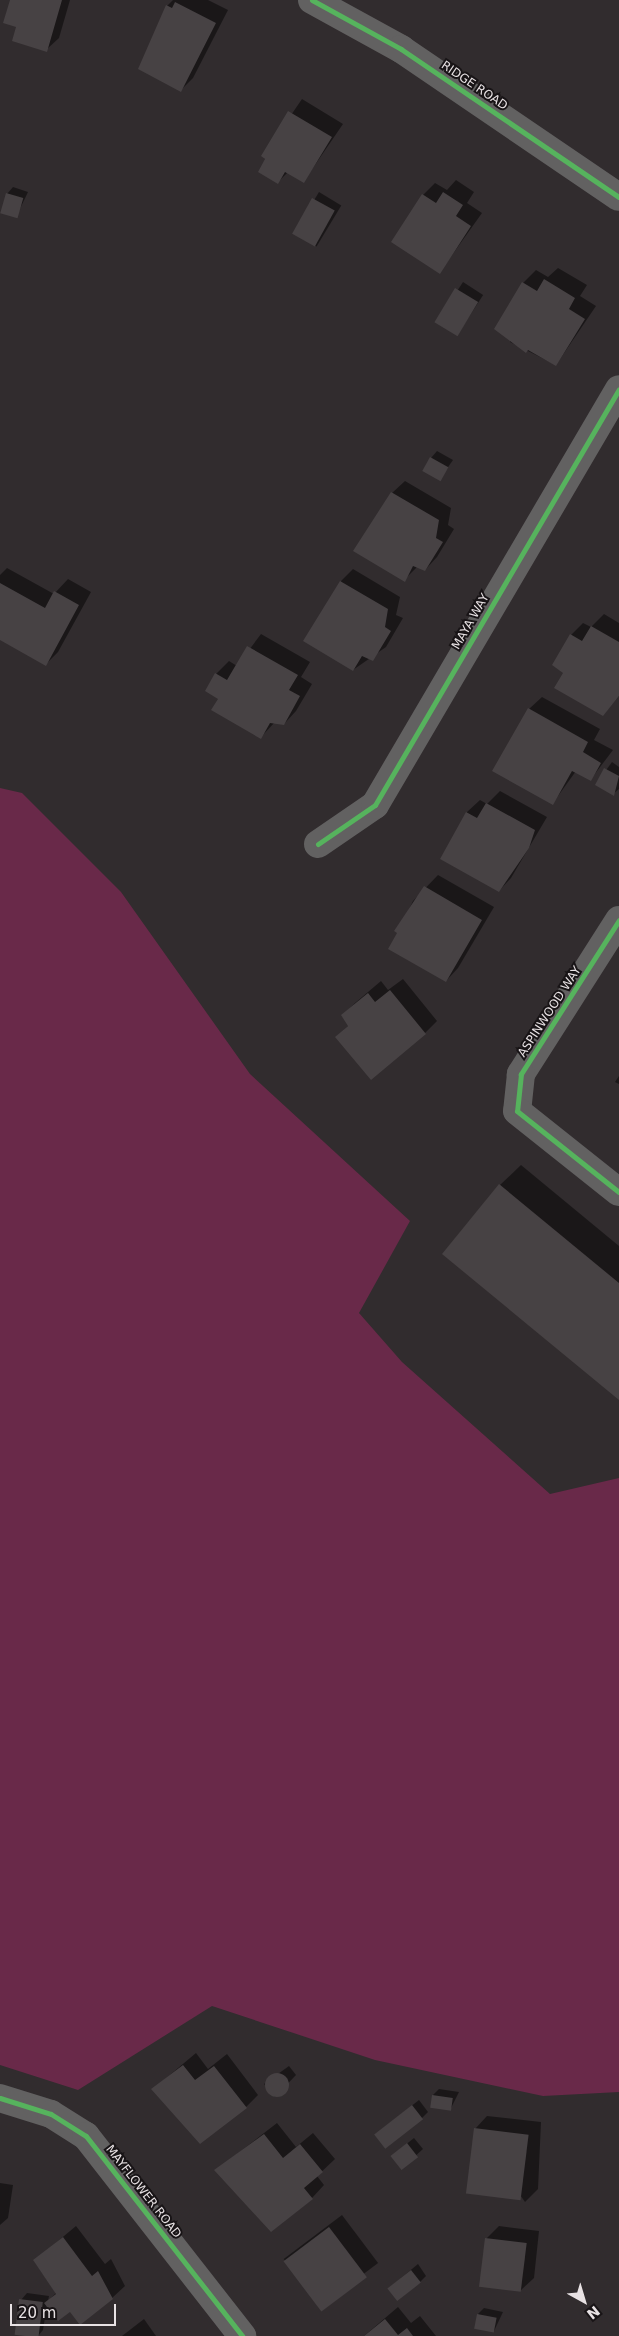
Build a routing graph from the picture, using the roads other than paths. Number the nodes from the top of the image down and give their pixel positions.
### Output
1 (312, 0) edge
2 (619, 197) edge
3 (619, 390) edge
4 (318, 844) dead end
5 (619, 920) edge
6 (619, 1192) edge
7 (0, 2098) edge
8 (242, 2336) edge

1 - 2 street, RIDGE ROAD
3 - 4 street, MAYA WAY
5 - 6 street, ASPINWOOD WAY
7 - 8 street, MAYFLOWER ROAD

